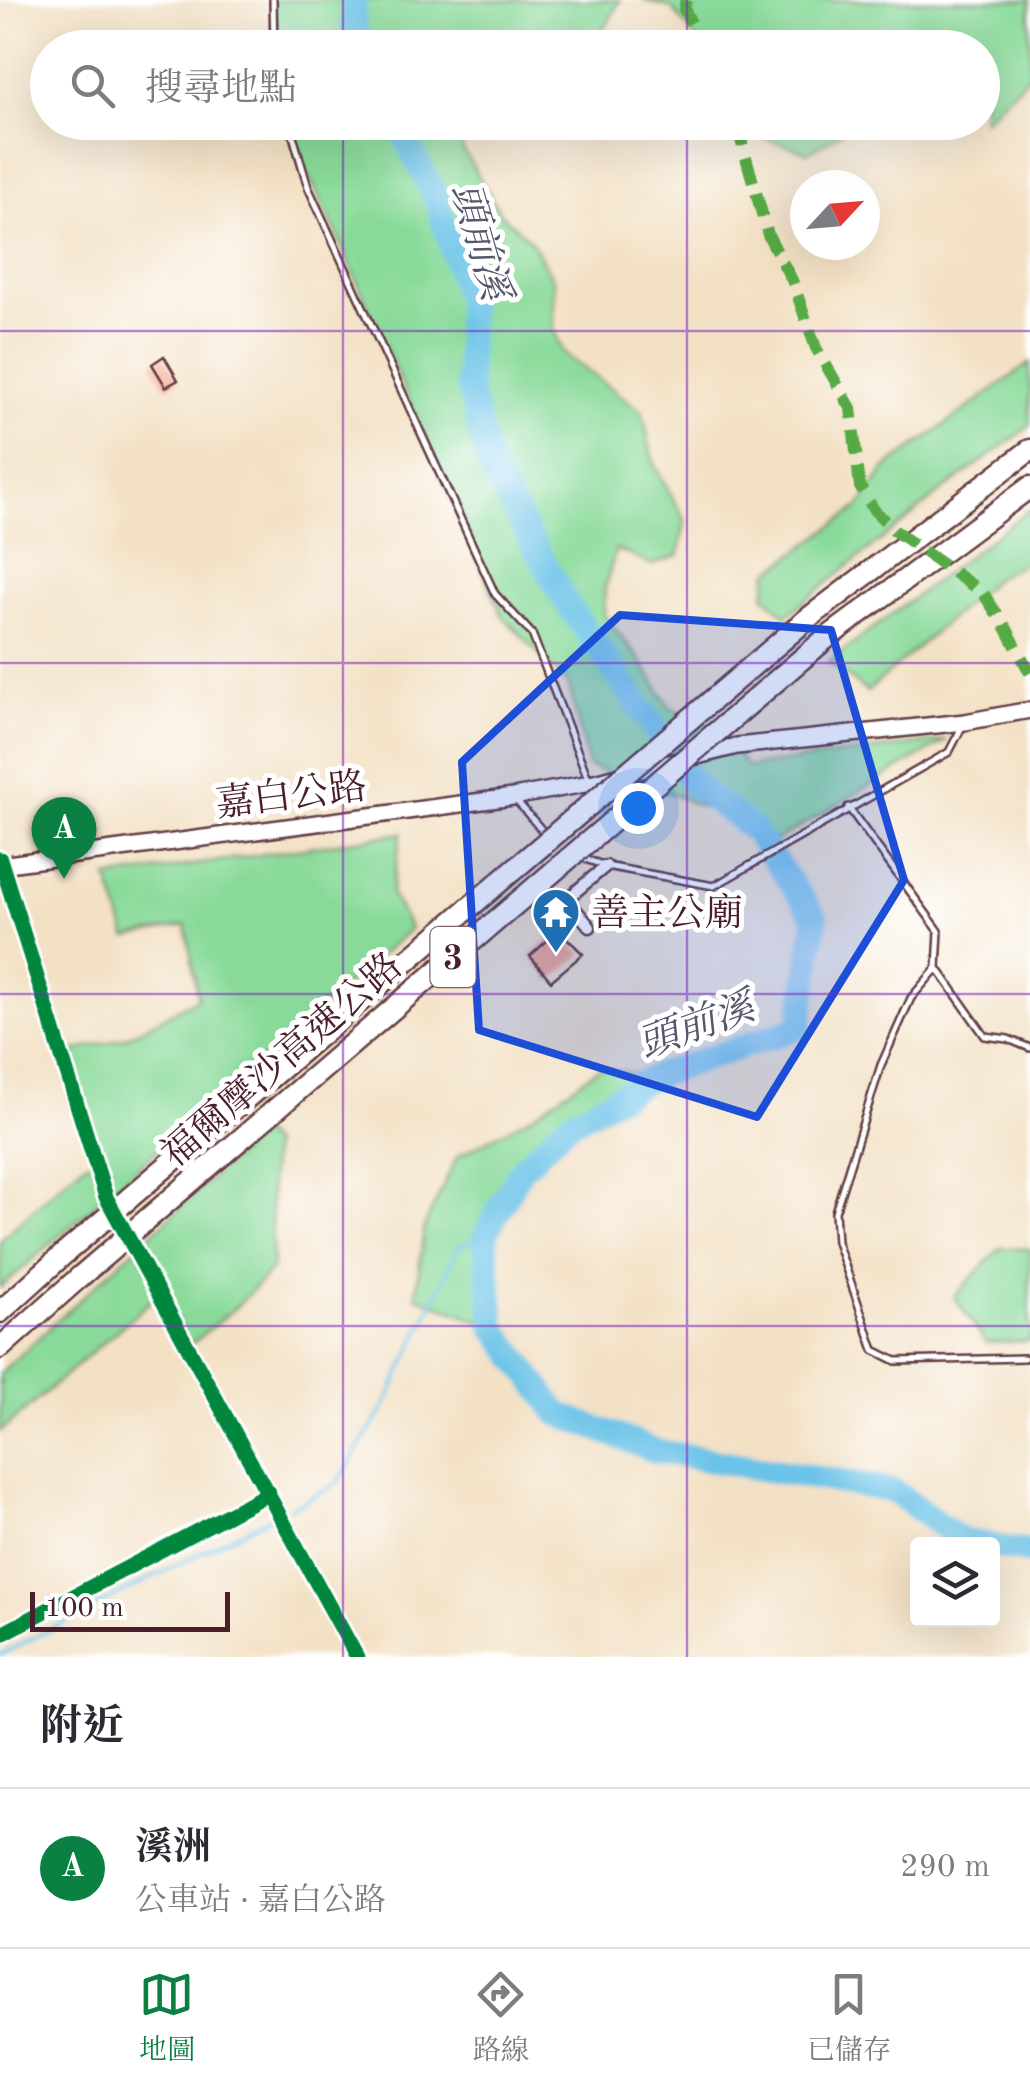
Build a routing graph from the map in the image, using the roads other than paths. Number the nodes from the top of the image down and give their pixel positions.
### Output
1 (273, 0) edge
2 (274, 30) edge
3 (294, 140) edge
4 (1030, 450) edge
5 (1030, 487) edge
6 (1030, 710) edge
7 (965, 722) junction
8 (590, 783) junction
9 (513, 797) junction
10 (848, 807) junction
11 (555, 843) dead end
12 (566, 853) dead end
13 (1, 863) edge
14 (606, 866) junction
15 (590, 927) dead end
16 (938, 968) junction
17 (1030, 1048) edge
18 (0, 1312) edge
19 (0, 1348) edge
20 (1024, 1358) dead end
21 (269, 1493) junction
22 (0, 1635) edge
23 (356, 1657) edge

1 - 2 lane
3 - 8 lane
4 - 18 highway, 福爾摩沙高速公路 / 3, bridge
5 - 19 highway, 福爾摩沙高速公路 / 3, bridge
6 - 7 main road
7 - 8 main road, 嘉白公路, bridge
7 - 10 lane
8 - 9 main road, 嘉白公路
9 - 11 lane
9 - 13 main road, 嘉白公路
10 - 14 lane
10 - 16 lane
12 - 14 lane
13 - 21 main road
14 - 15 street
16 - 17 lane
16 - 20 lane
21 - 22 lane
21 - 23 main road

